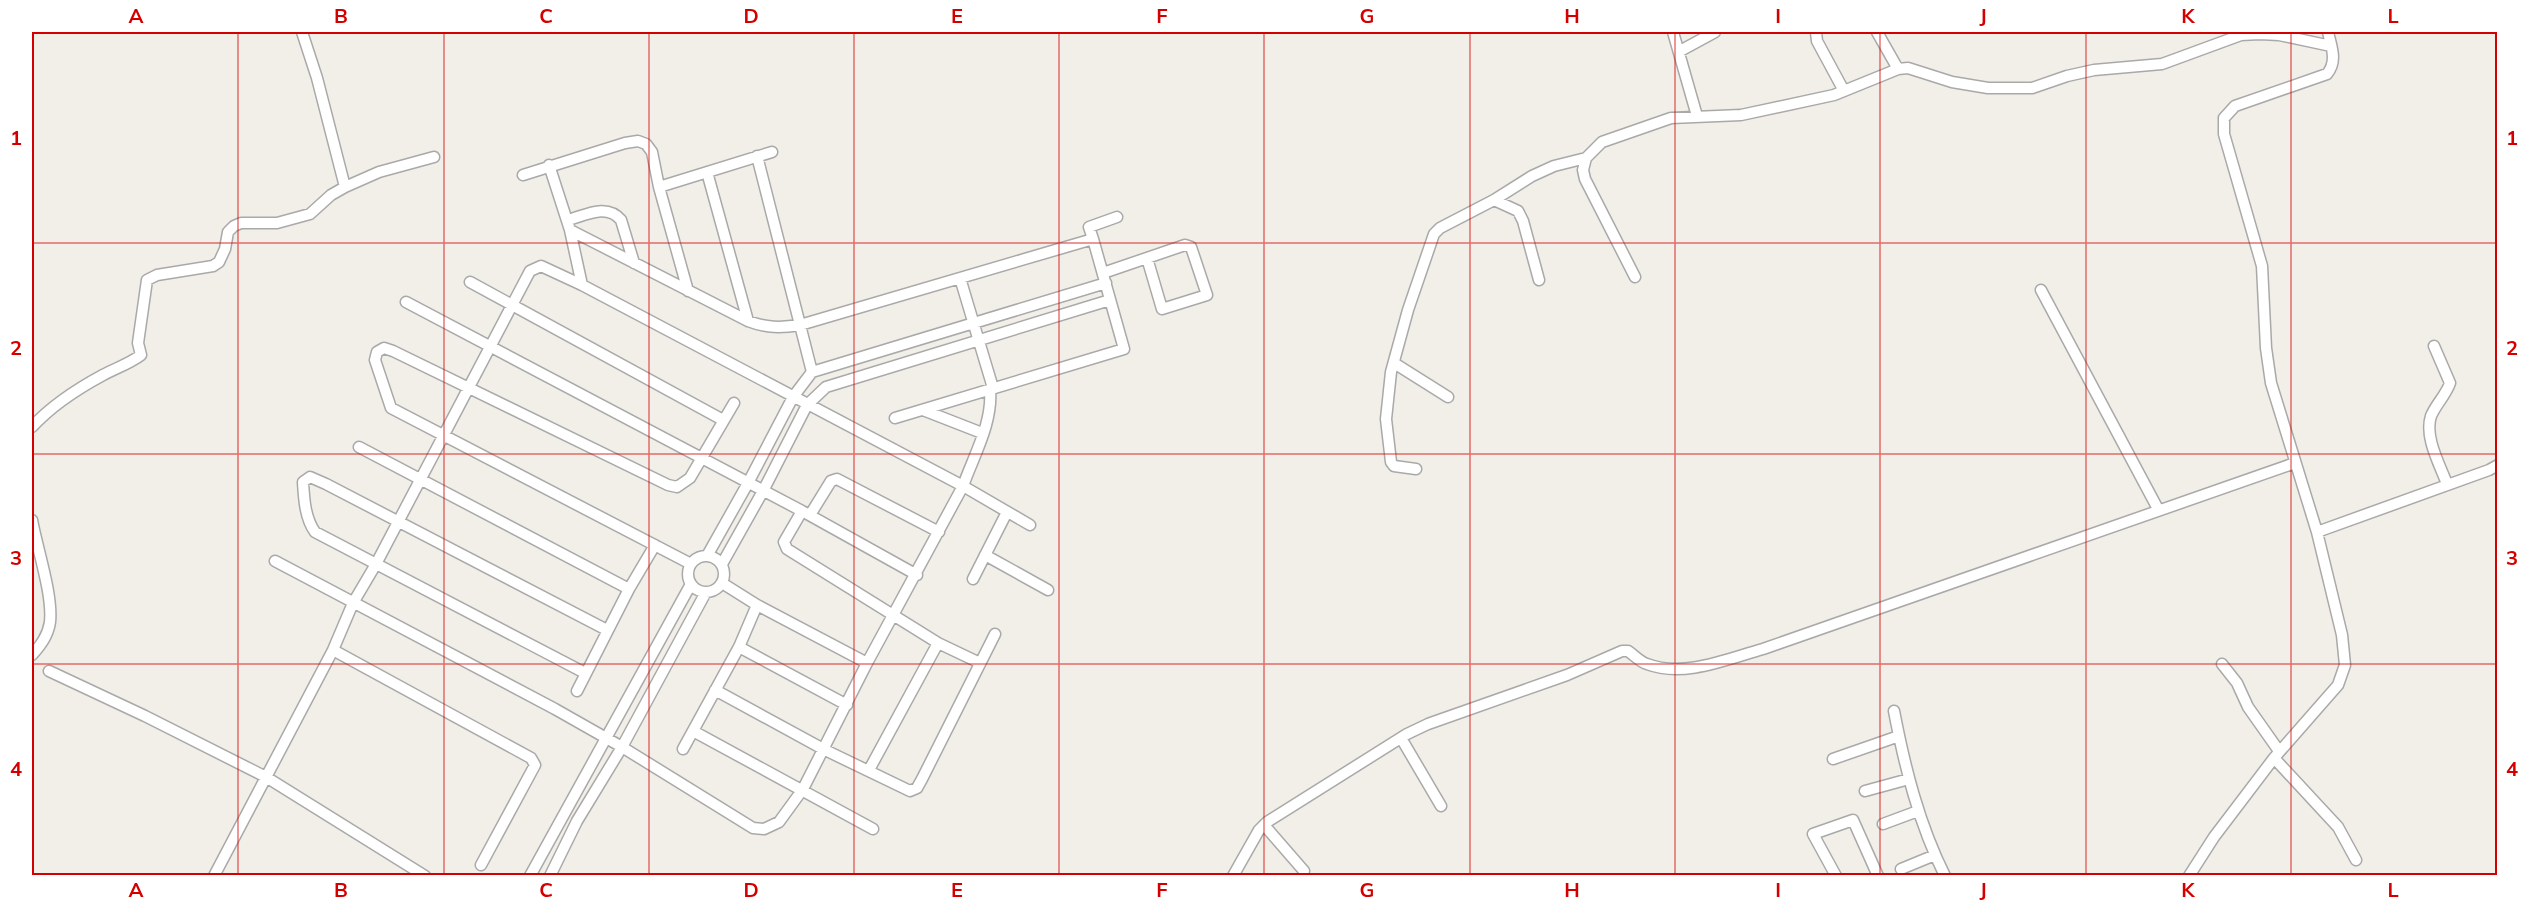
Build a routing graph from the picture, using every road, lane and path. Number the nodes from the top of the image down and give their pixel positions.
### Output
1 (302, 32) edge
2 (1673, 32) edge
3 (1714, 32) edge
4 (1816, 32) edge
5 (1877, 32) edge
6 (2328, 32) edge
7 (2331, 46) junction
8 (1680, 51) junction
9 (1898, 69) junction
10 (1844, 91) junction
11 (1697, 116) junction
12 (771, 152) dead end
13 (434, 156) dead end
14 (756, 156) junction
15 (1586, 158) junction
16 (549, 165) junction
17 (707, 172) junction
18 (522, 175) dead end
19 (345, 187) junction
20 (659, 187) junction
21 (1494, 200) junction
22 (1118, 217) dead end
23 (569, 225) junction
24 (1093, 239) junction
25 (1147, 258) junction
26 (634, 263) junction
27 (1635, 277) dead end
28 (960, 278) junction
29 (1104, 278) junction
30 (1539, 280) dead end
31 (470, 282) dead end
32 (582, 285) junction
33 (2041, 290) dead end
34 (688, 291) junction
35 (1110, 300) junction
36 (406, 302) dead end
37 (511, 305) junction
38 (748, 321) junction
39 (973, 322) junction
40 (800, 325) junction
41 (978, 340) junction
42 (491, 346) junction
43 (2434, 346) dead end
44 (1394, 363) junction
45 (812, 372) junction
46 (469, 387) junction
47 (993, 388) junction
48 (793, 397) junction
49 (1448, 397) dead end
50 (734, 403) dead end
51 (807, 405) junction
52 (923, 410) junction
53 (895, 418) dead end
54 (723, 420) junction
55 (32, 427) edge
56 (982, 433) junction
57 (444, 435) junction
58 (360, 447) dead end
59 (700, 459) junction
60 (2295, 463) junction
61 (2498, 465) edge
62 (1416, 469) dead end
63 (420, 479) junction
64 (748, 483) junction
65 (2447, 484) junction
66 (963, 486) junction
67 (763, 491) junction
68 (2158, 509) junction
69 (1007, 512) junction
70 (806, 513) junction
71 (32, 520) edge
72 (397, 521) junction
73 (1030, 525) dead end
74 (939, 532) junction
75 (2317, 532) junction
76 (655, 545) junction
77 (985, 555) junction
78 (707, 556) junction
79 (275, 561) dead end
80 (376, 564) junction
81 (691, 564) junction
82 (722, 564) junction
83 (917, 575) junction
84 (973, 579) dead end
85 (691, 584) junction
86 (722, 584) junction
87 (629, 589) junction
88 (1048, 590) dead end
89 (706, 592) junction
90 (353, 603) junction
91 (758, 605) junction
92 (893, 615) junction
93 (607, 630) junction
94 (995, 634) dead end
95 (938, 643) junction
96 (739, 647) junction
97 (333, 650) junction
98 (32, 655) edge
99 (867, 663) junction
100 (980, 663) junction
101 (2222, 664) dead end
102 (49, 671) dead end
103 (585, 673) junction
104 (716, 690) junction
105 (577, 691) dead end
106 (847, 705) junction
107 (1894, 711) dead end
108 (693, 731) junction
109 (1899, 736) junction
110 (1401, 738) junction
111 (607, 740) junction
112 (622, 747) junction
113 (683, 749) dead end
114 (825, 750) junction
115 (2277, 754) junction
116 (1833, 759) dead end
117 (869, 770) junction
118 (266, 777) junction
119 (1909, 779) junction
120 (803, 789) junction
121 (1865, 791) dead end
122 (1441, 806) dead end
123 (1918, 811) junction
124 (1883, 824) dead end
125 (1264, 825) junction
126 (873, 829) dead end
127 (1935, 855) junction
128 (2356, 860) dead end
129 (481, 865) dead end
130 (1901, 869) dead end
131 (1304, 871) dead end
132 (214, 876) edge
133 (425, 876) edge
134 (530, 876) edge
135 (550, 876) edge
136 (1233, 876) edge
137 (1836, 876) edge
138 (1878, 876) edge
139 (1946, 876) edge
140 (2188, 876) edge

1 - 19 street
2 - 8 street
3 - 8 street
4 - 10 street
5 - 9 street
6 - 7 street
7 - 9 street
7 - 60 street
8 - 11 street
9 - 10 street
10 - 11 street
11 - 15 street
12 - 14 street
13 - 19 street
14 - 17 street
14 - 40 street
15 - 21 street
15 - 27 street
16 - 18 street
16 - 20 street
16 - 23 street
17 - 20 street
17 - 38 street
19 - 55 street
20 - 34 street
21 - 30 street
21 - 44 street
22 - 24 street
23 - 26 street
23 - 26 street
23 - 32 street
24 - 28 street
24 - 29 street
25 - 25 street
25 - 29 street
26 - 34 street
28 - 39 street
28 - 40 street
29 - 35 street
29 - 39 street
31 - 37 street
32 - 37 street
32 - 48 street
33 - 68 street
34 - 38 street
35 - 41 street
35 - 47 street
36 - 42 street
37 - 42 street
37 - 54 street
38 - 40 street
39 - 41 street
39 - 45 street
40 - 45 street
41 - 47 street
41 - 51 street
42 - 46 street
42 - 59 street
43 - 65 street
44 - 49 street
44 - 62 street
45 - 48 street
46 - 57 street
46 - 57 street
46 - 59 street
47 - 52 street
47 - 56 street
48 - 51 street
48 - 64 street
50 - 54 street
51 - 66 street
51 - 67 street
52 - 53 street
52 - 56 street
54 - 59 street
56 - 66 street
57 - 63 street
57 - 76 street
58 - 63 street
59 - 64 street
60 - 68 street
60 - 75 street
61 - 65 street
63 - 72 street
63 - 87 street
64 - 67 street
64 - 78 street
65 - 75 street
66 - 69 street
66 - 74 street
67 - 70 street
67 - 82 street
68 - 110 street
69 - 73 street
69 - 77 street
70 - 74 street
70 - 83 street
70 - 92 street
71 - 98 street
72 - 80 street
72 - 80 street
72 - 93 street
74 - 83 street
75 - 115 street
76 - 81 street
76 - 87 street
77 - 84 street
77 - 88 street
78 - 81 street
78 - 82 street
79 - 90 street
80 - 90 street
80 - 103 street
81 - 85 street
82 - 86 street
83 - 92 street
85 - 89 street
85 - 111 street
86 - 89 street
86 - 91 street
87 - 93 street
89 - 112 street
90 - 97 street
90 - 111 street
91 - 96 street
91 - 99 street
92 - 95 street
92 - 99 street
93 - 103 street
94 - 100 street
95 - 100 street
95 - 117 street
96 - 104 street
96 - 106 street
97 - 118 street
97 - 129 street
99 - 106 street
100 - 117 street
101 - 115 street
102 - 118 street
103 - 105 street
104 - 108 street
104 - 114 street
106 - 114 street
107 - 109 street
108 - 113 street
108 - 120 street
109 - 116 street
109 - 119 street
110 - 122 street
110 - 125 street
111 - 112 street
111 - 134 street
112 - 120 street
112 - 135 street
114 - 117 street
114 - 120 street
115 - 128 street
115 - 140 street
118 - 132 street
118 - 133 street
119 - 121 street
119 - 123 street
120 - 126 street
123 - 124 street
123 - 127 street
125 - 131 street
125 - 136 street
127 - 130 street
127 - 139 street
137 - 138 street

